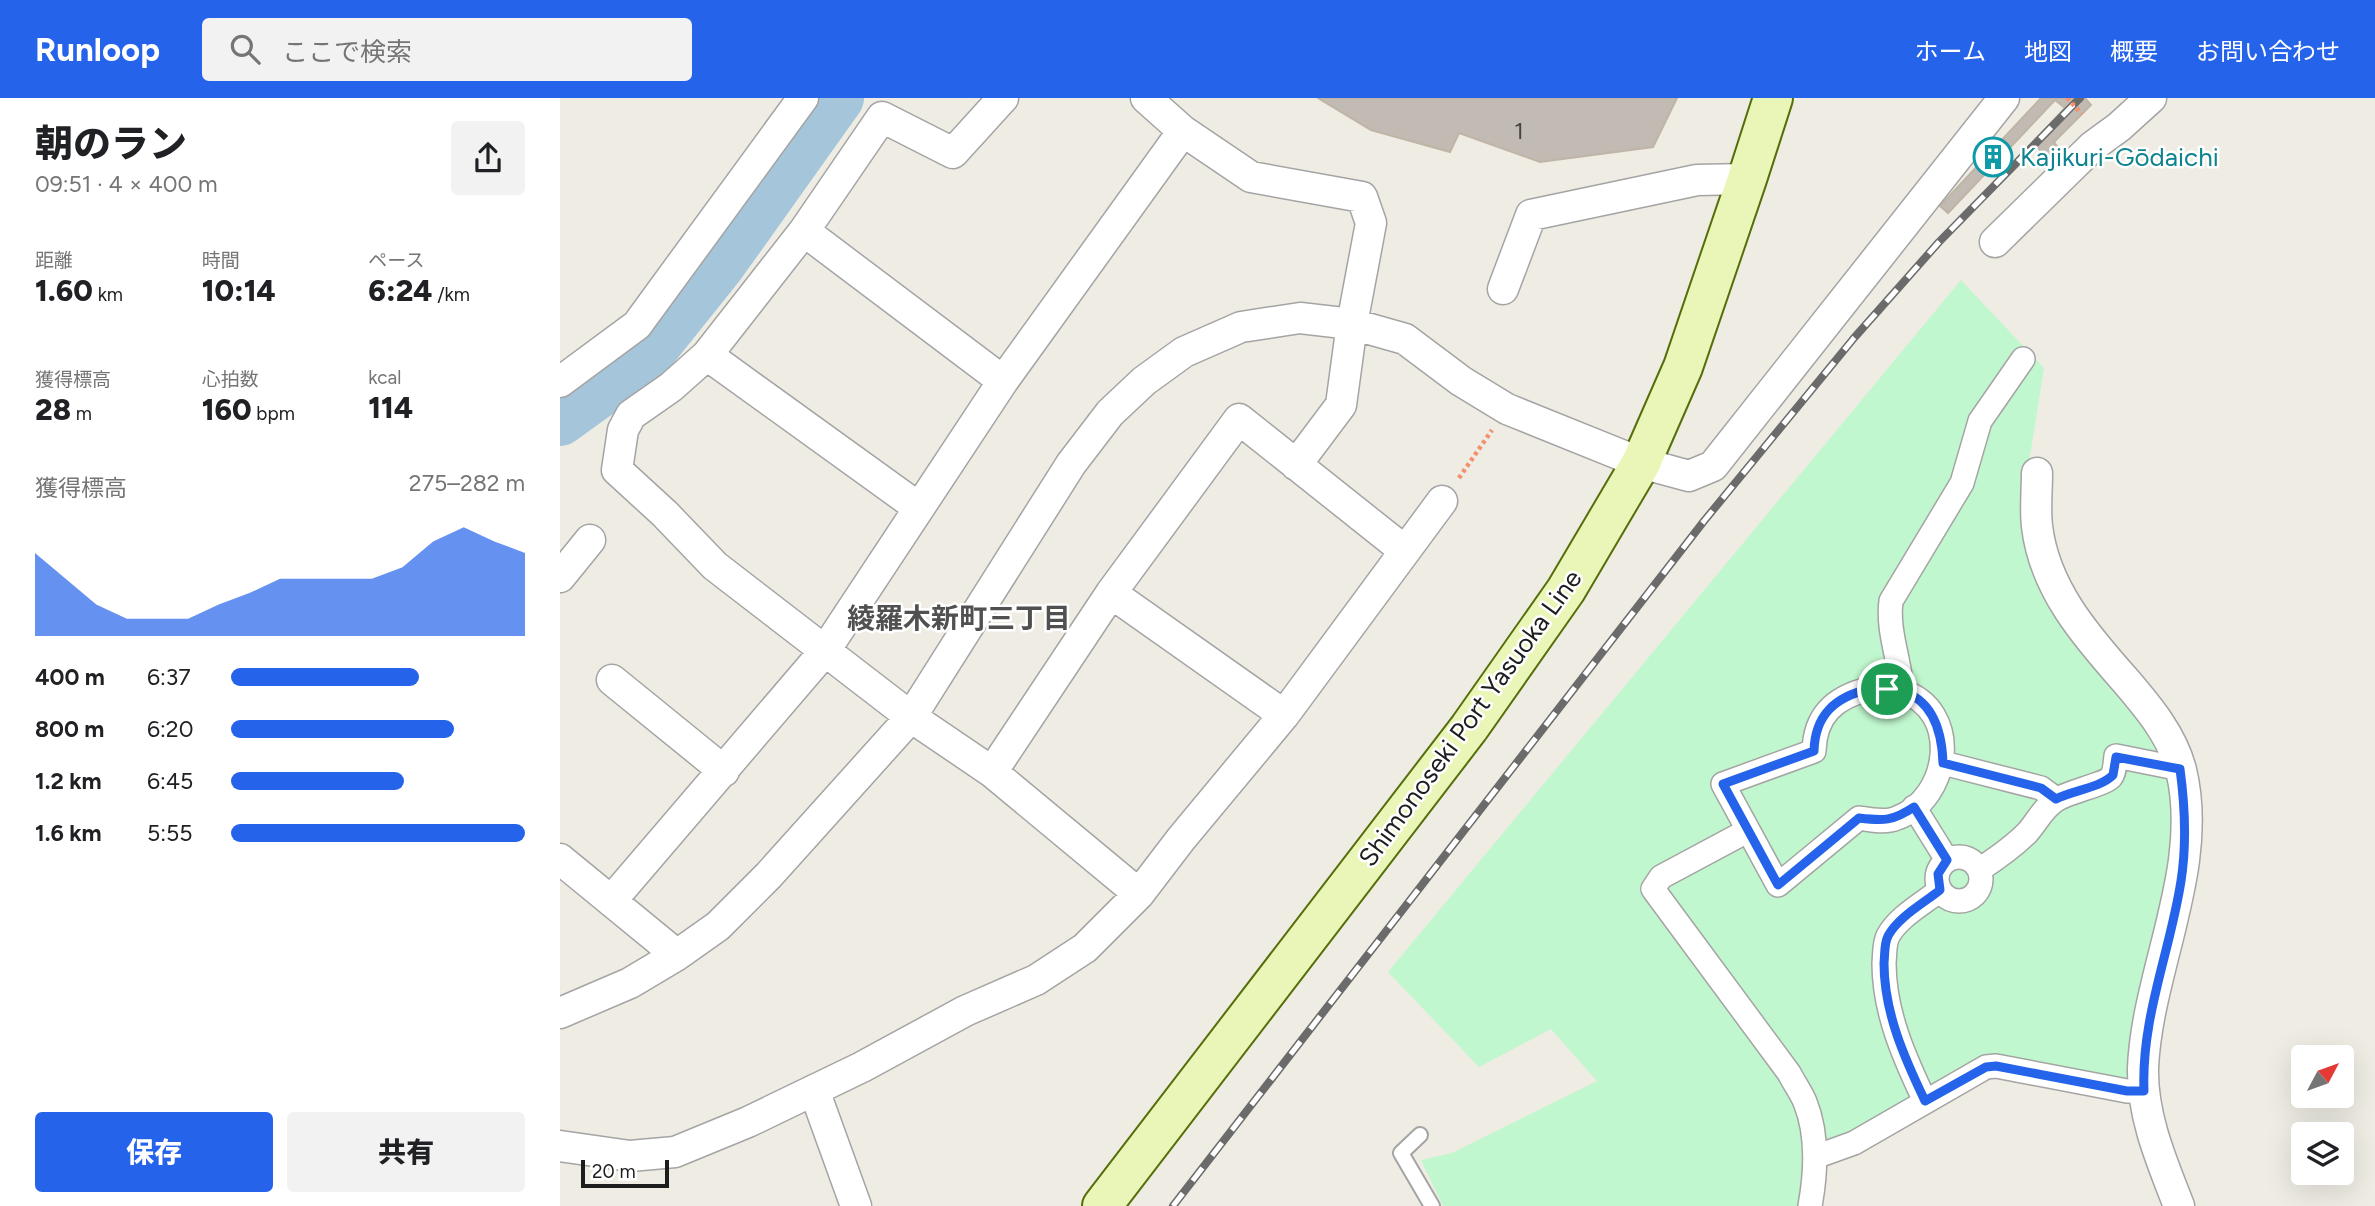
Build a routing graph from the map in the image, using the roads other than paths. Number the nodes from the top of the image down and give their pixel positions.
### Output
1 (803, 98) edge
2 (1003, 98) edge
3 (1146, 98) edge
4 (1773, 98) edge
5 (2004, 98) edge
6 (2151, 98) edge
7 (1183, 131) junction
8 (1747, 179) junction
9 (804, 231) junction
10 (1994, 242) dead end
11 (1503, 289) dead end
12 (1352, 324) junction
13 (707, 355) junction
14 (2023, 359) dead end
15 (1003, 381) junction
16 (560, 382) edge
17 (1641, 463) junction
18 (1296, 465) junction
19 (2036, 473) dead end
20 (1442, 501) road end
21 (919, 508) junction
22 (590, 540) dead end
23 (1405, 551) junction
24 (560, 577) edge
25 (1111, 593) junction
26 (824, 652) junction
27 (612, 680) dead end
28 (1902, 691) junction
29 (1284, 715) junction
30 (911, 717) junction
31 (1943, 763) junction
32 (2180, 769) junction
33 (724, 771) junction
34 (992, 772) junction
35 (2056, 799) junction
36 (1914, 807) junction
37 (1747, 831) junction
38 (560, 859) edge
39 (1947, 860) junction
40 (1979, 870) junction
41 (1940, 890) junction
42 (1139, 894) junction
43 (611, 901) junction
44 (677, 955) junction
45 (560, 1013) edge
46 (814, 1090) junction
47 (2144, 1091) junction
48 (1925, 1101) junction
49 (1420, 1135) dead end
50 (560, 1146) edge
51 (1815, 1157) junction
52 (856, 1206) edge
53 (1102, 1206) edge
54 (1432, 1206) edge
55 (1810, 1206) edge
56 (2179, 1206) edge

1 - 16 street
2 - 9 street
3 - 7 street
4 - 8 main road, Shimonoseki Port Yasuoka Line
5 - 17 street
6 - 10 street
7 - 12 street
7 - 15 street
8 - 11 street
8 - 17 main road, Shimonoseki Port Yasuoka Line
9 - 13 street
9 - 15 street
12 - 17 street
12 - 18 street
12 - 30 street
13 - 21 street
13 - 26 street
14 - 28 street
15 - 21 street
17 - 53 main road, Shimonoseki Port Yasuoka Line
18 - 23 street
18 - 25 street
19 - 32 street
20 - 23 street
21 - 26 street
22 - 24 street
23 - 29 street
25 - 29 street
25 - 34 street
26 - 30 street
26 - 33 street
27 - 33 street
28 - 31 street
28 - 37 street
29 - 42 street
30 - 34 street
30 - 44 street
31 - 35 street
31 - 36 street
32 - 35 street
32 - 47 street
33 - 43 street
34 - 42 street
35 - 40 street
36 - 37 street
36 - 39 street
37 - 51 street
38 - 43 street
39 - 40 street
39 - 41 street
40 - 41 street
41 - 48 street
42 - 46 street
43 - 44 street
44 - 45 street
46 - 50 street
46 - 52 street
47 - 48 street
47 - 56 street
48 - 51 street
49 - 54 lane
51 - 55 street

